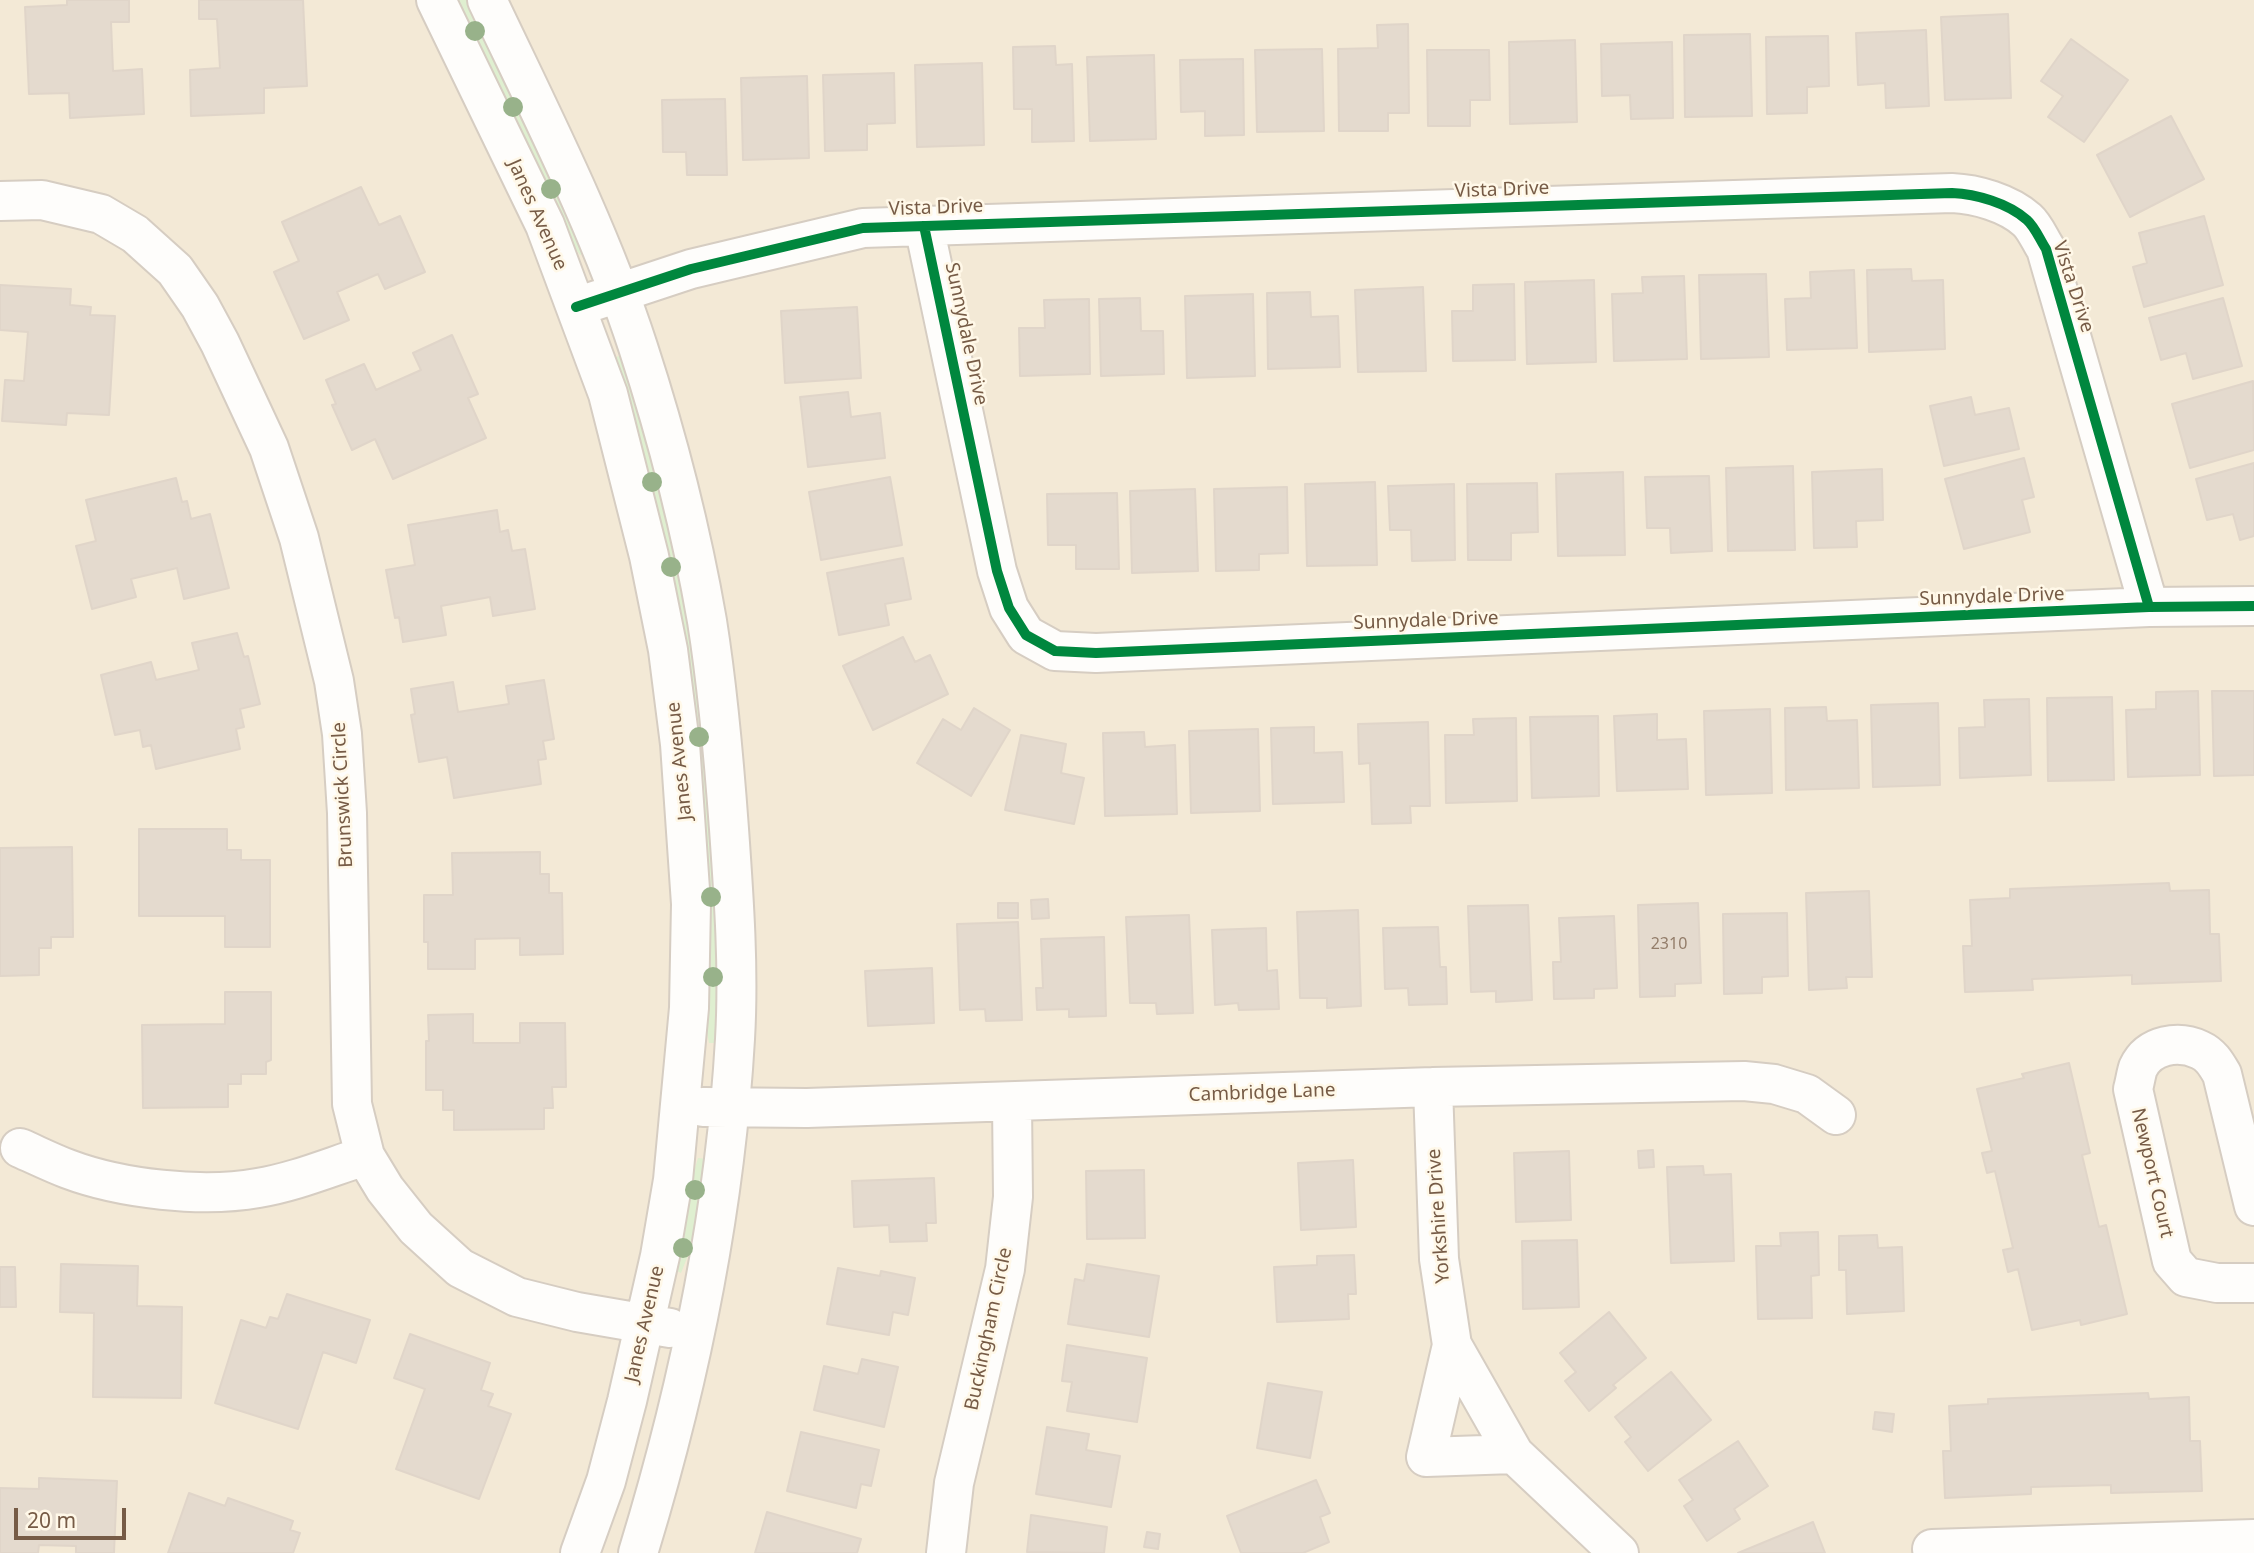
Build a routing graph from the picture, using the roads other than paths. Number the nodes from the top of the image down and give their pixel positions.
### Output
1 (436, 0) edge
2 (487, 0) edge
3 (0, 201) edge
4 (925, 226) junction
5 (618, 293) junction
6 (576, 307) junction
7 (2254, 606) edge
8 (2150, 607) junction
9 (1433, 1087) junction
10 (1012, 1103) junction
11 (680, 1106) junction
12 (729, 1108) junction
13 (1836, 1115) dead end
14 (20, 1148) dead end
15 (365, 1156) junction
16 (2254, 1206) edge
17 (2254, 1283) edge
18 (644, 1323) junction
19 (694, 1332) junction
20 (1452, 1345) junction
21 (1514, 1454) junction
22 (2254, 1539) edge
23 (1932, 1549) dead end
24 (580, 1553) edge
25 (638, 1553) edge
26 (946, 1553) edge
27 (1619, 1553) edge

1 - 6 street, Janes Avenue
2 - 5 street
3 - 15 street, Brunswick Circle
4 - 5 street, Vista Drive
4 - 8 street, Vista Drive
4 - 8 street, Sunnydale Drive
5 - 6 street, Vista Drive
5 - 12 street
6 - 11 street, Janes Avenue
7 - 8 street, Sunnydale Drive
9 - 10 street, Cambridge Lane
9 - 13 street, Cambridge Lane
9 - 20 street, Yorkshire Drive
10 - 12 street, Cambridge Lane
10 - 26 street, Buckingham Circle
11 - 12 street, Cambridge Lane
11 - 18 street, Janes Avenue
12 - 19 street
14 - 15 street
15 - 18 street, Brunswick Circle
16 - 17 street, Newport Court
18 - 19 street, Brunswick Circle
18 - 24 street, Janes Avenue
19 - 25 street
20 - 21 street, Yorkshire Drive
20 - 21 street, Yorkshire Drive
21 - 27 street, Yorkshire Drive
22 - 23 street

